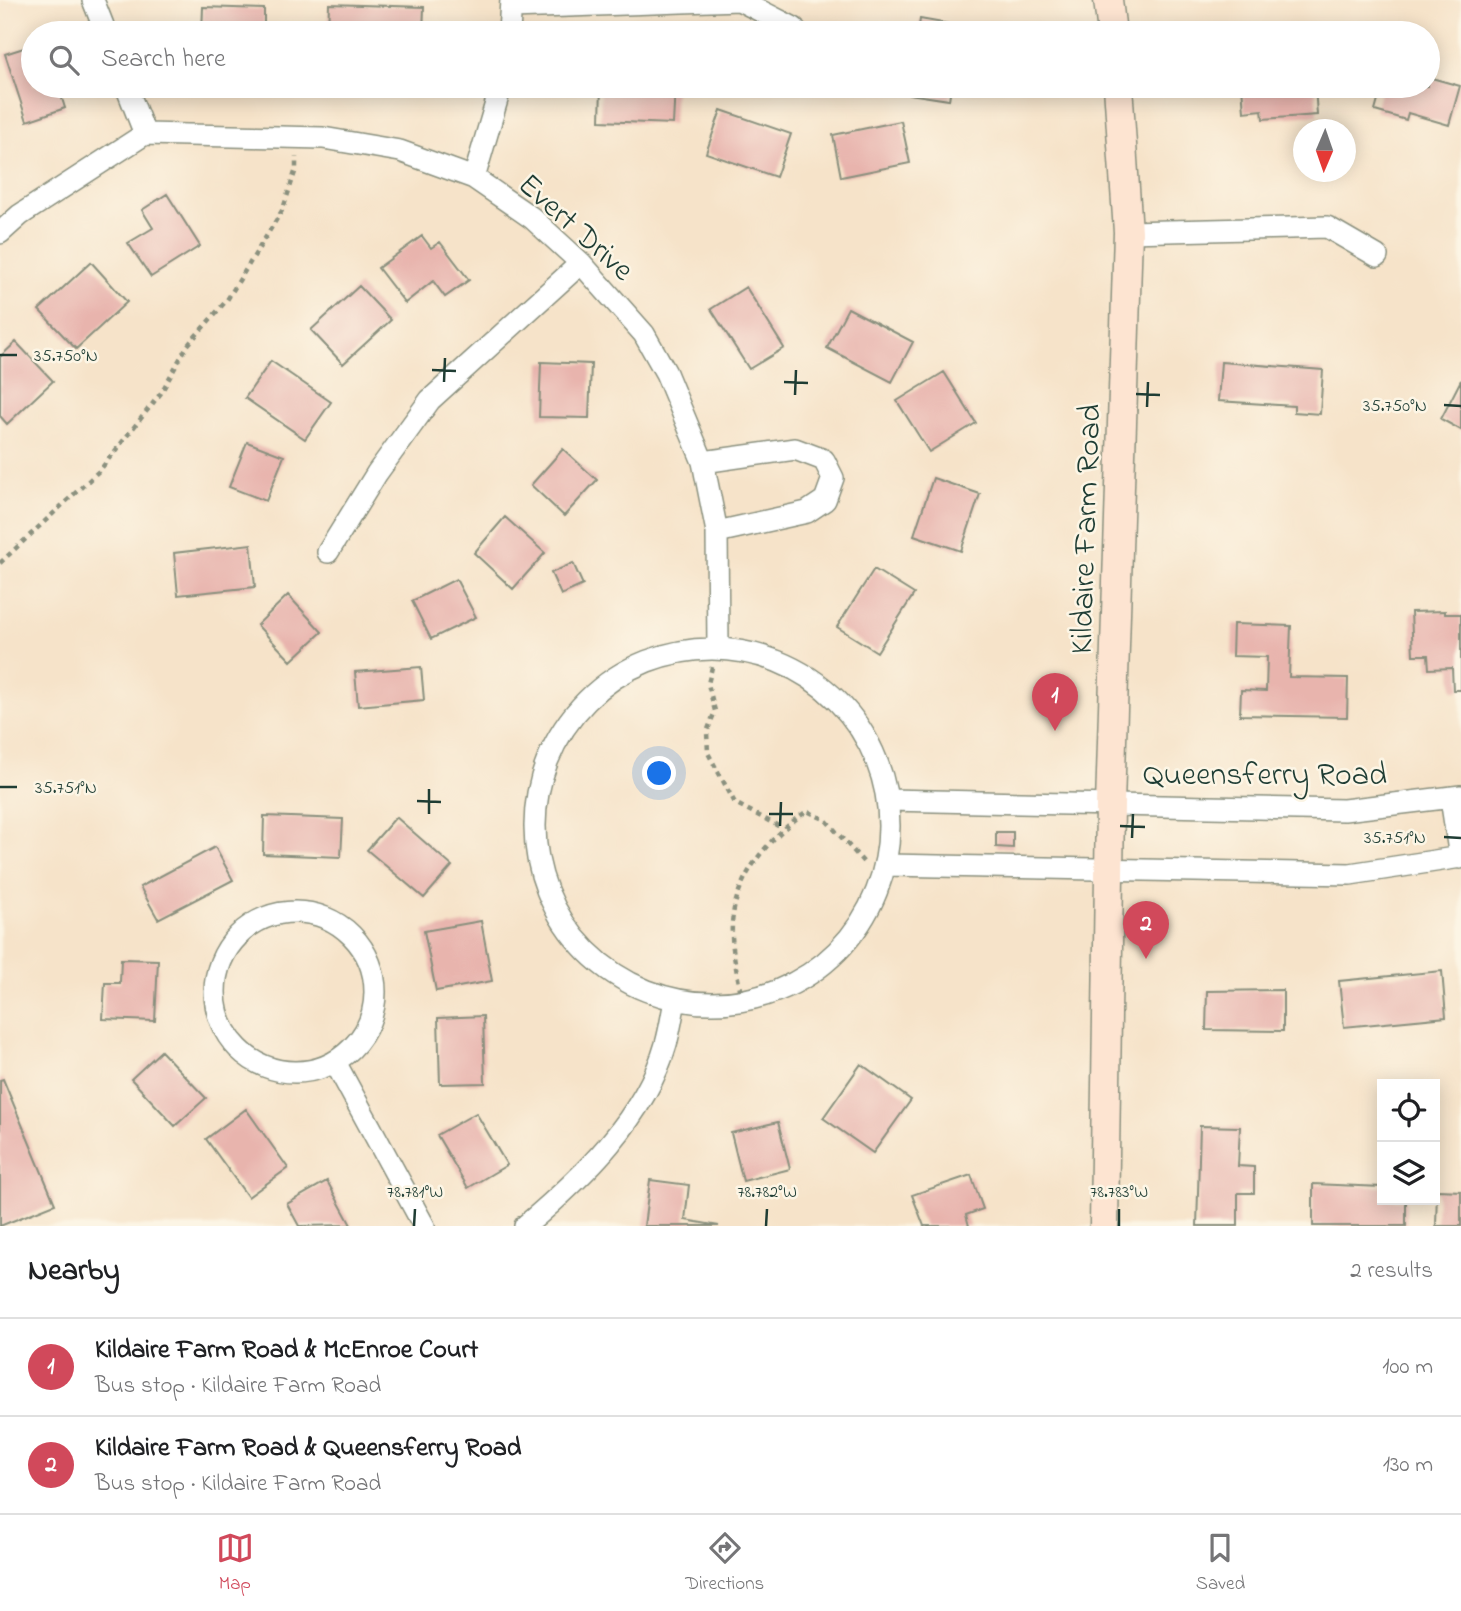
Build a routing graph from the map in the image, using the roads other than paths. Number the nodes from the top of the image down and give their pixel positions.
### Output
1 (93, 0) edge
2 (1108, 0) edge
3 (512, 4) edge
4 (101, 21) edge
5 (780, 21) edge
6 (1111, 21) edge
7 (131, 98) edge
8 (497, 98) edge
9 (1119, 98) edge
10 (145, 134) junction
11 (474, 178) junction
12 (1128, 232) junction
13 (0, 233) edge
14 (1377, 256) dead end
15 (581, 263) junction
16 (703, 462) junction
17 (717, 532) junction
18 (328, 552) dead end
19 (718, 648) junction
20 (1456, 797) edge
21 (888, 800) junction
22 (1110, 805) junction
23 (1460, 857) edge
24 (1109, 869) junction
25 (885, 875) junction
26 (675, 1001) junction
27 (335, 1062) junction
28 (424, 1226) edge
29 (525, 1226) edge
30 (1104, 1226) edge

1 - 4 street
2 - 6 main road
3 - 5 street
7 - 10 street
8 - 11 street
9 - 12 main road, Kildaire Farm Road
10 - 11 street, Evert Drive
10 - 13 street
11 - 15 street, Evert Drive
12 - 14 street
12 - 22 main road, Kildaire Farm Road
15 - 16 street, Evert Drive
15 - 18 street
16 - 17 street, Evert Drive
16 - 17 street
17 - 19 street, Evert Drive
19 - 21 street
19 - 26 street
20 - 22 street, Queensferry Road
20 - 23 street
21 - 22 street, Queensferry Road
21 - 25 street
22 - 24 main road, Kildaire Farm Road
23 - 24 street
24 - 25 street
24 - 30 main road, Kildaire Farm Road
25 - 26 street
26 - 29 street
27 - 27 street
27 - 28 street

